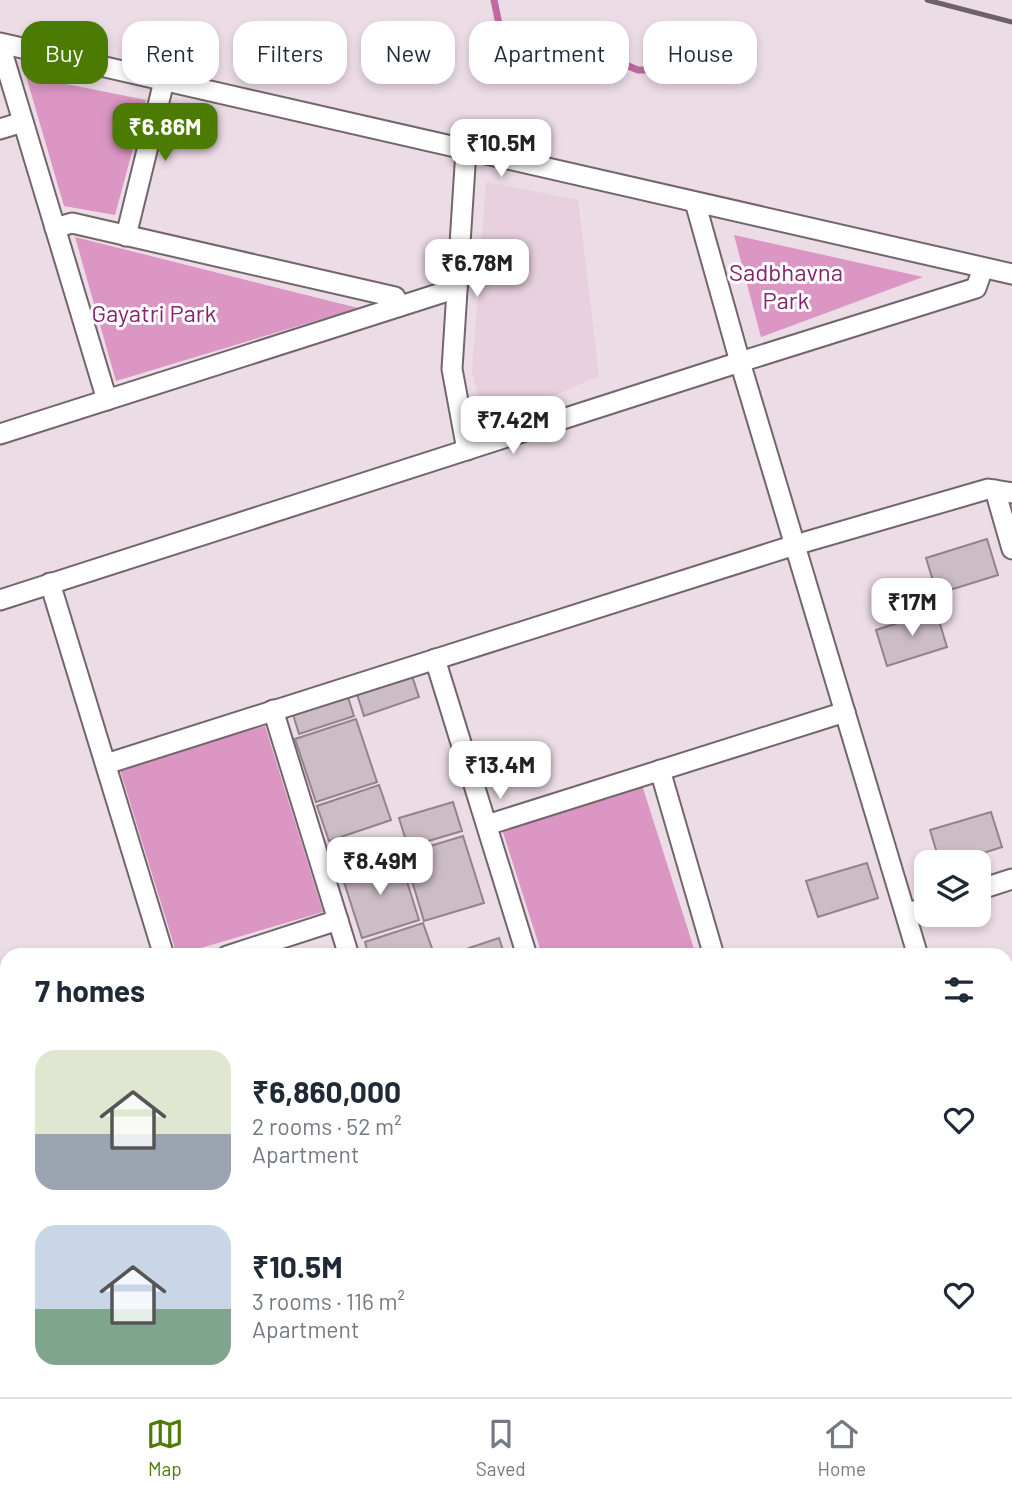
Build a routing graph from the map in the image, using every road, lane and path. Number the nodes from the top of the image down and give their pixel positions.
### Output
1 (0, 44) edge
2 (122, 72) edge
3 (163, 84) edge
4 (177, 84) edge
5 (23, 122) junction
6 (0, 129) edge
7 (466, 150) junction
8 (695, 202) junction
9 (55, 228) junction
10 (126, 236) junction
11 (982, 268) junction
12 (1012, 274) edge
13 (457, 288) junction
14 (400, 306) junction
15 (740, 362) junction
16 (107, 400) junction
17 (0, 434) edge
18 (467, 450) junction
19 (1004, 492) edge
20 (795, 545) junction
21 (1012, 549) edge
22 (50, 583) junction
23 (0, 600) edge
24 (435, 659) junction
25 (272, 710) junction
26 (845, 712) junction
27 (106, 764) junction
28 (660, 770) junction
29 (487, 825) junction
30 (1012, 879) edge
31 (991, 886) edge
32 (914, 911) edge
33 (906, 914) junction
34 (338, 920) junction
35 (161, 948) edge
36 (252, 948) edge
37 (347, 948) edge
38 (525, 948) edge
39 (712, 948) edge
40 (916, 948) edge

1 - 2 street
1 - 5 street
3 - 10 street
4 - 7 street
5 - 6 street
5 - 9 street
7 - 8 street
7 - 13 street
8 - 11 street
8 - 15 street
9 - 10 street
9 - 16 street
10 - 14 street
11 - 12 street
11 - 15 street
13 - 14 street
13 - 18 street
14 - 16 street
15 - 18 street
15 - 20 street
16 - 17 street
18 - 22 street
19 - 20 street
19 - 21 street
20 - 24 street
20 - 26 street
22 - 23 street
22 - 27 street
24 - 25 street
24 - 29 street
25 - 27 street
25 - 34 street
26 - 28 street
26 - 33 street
27 - 35 street
28 - 29 street
28 - 39 street
29 - 38 street
30 - 31 street
32 - 33 street
33 - 40 street
34 - 36 street
34 - 37 street

